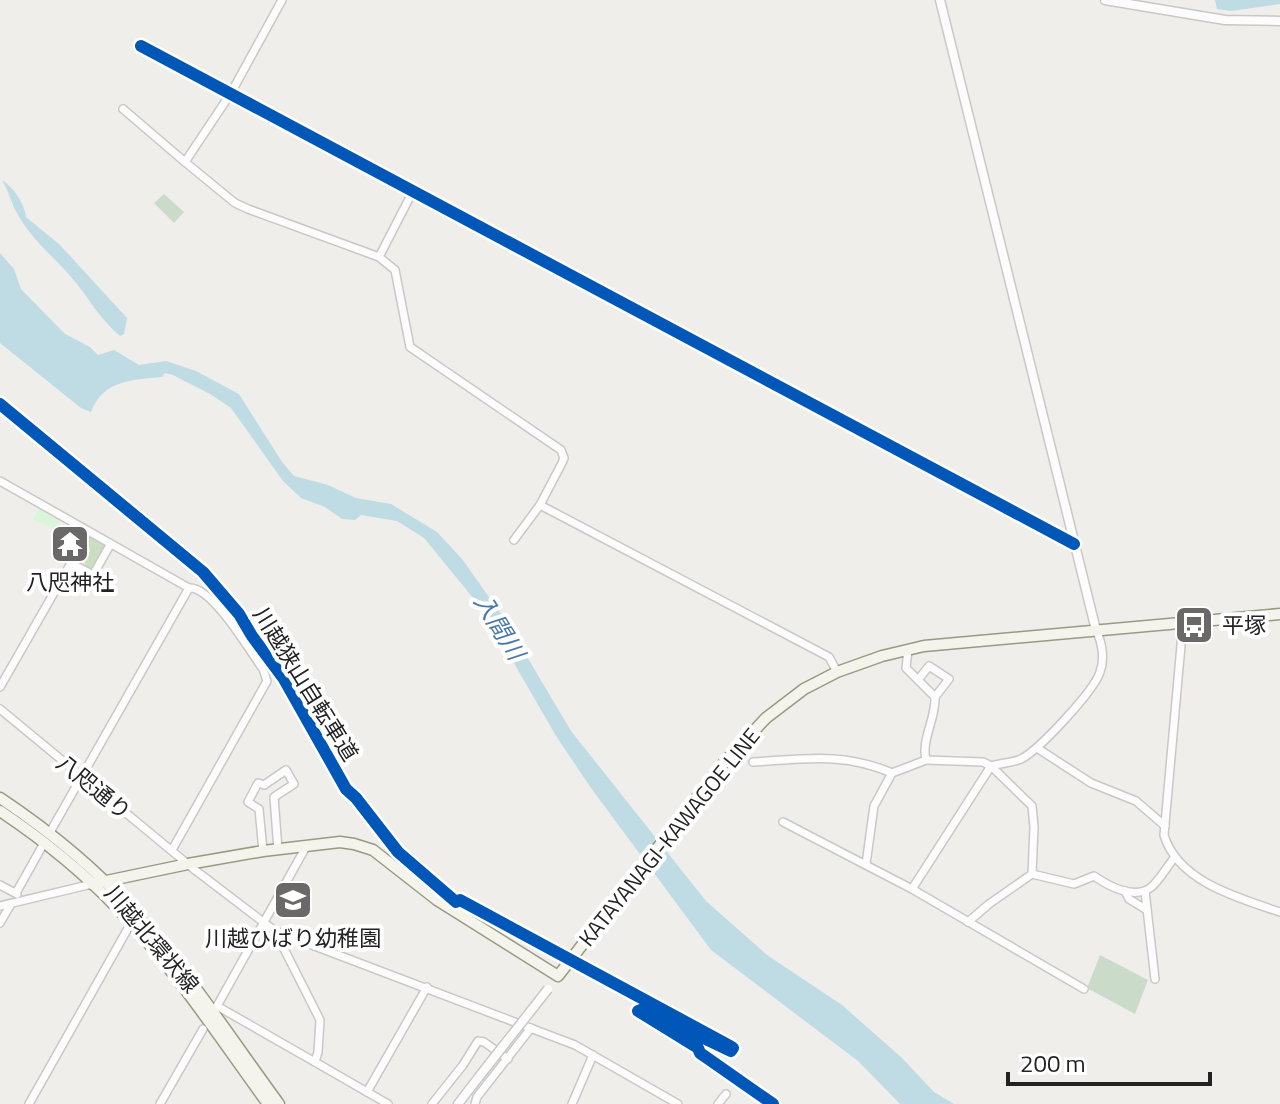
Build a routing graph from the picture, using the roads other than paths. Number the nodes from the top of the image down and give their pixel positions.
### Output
1 (282, 0) edge
2 (940, 0) edge
3 (1105, 0) edge
4 (1280, 21) edge
5 (141, 46) dead end
6 (231, 93) junction
7 (123, 109) dead end
8 (185, 162) junction
9 (413, 191) junction
10 (379, 257) junction
11 (0, 481) edge
12 (540, 505) junction
13 (514, 540) dead end
14 (1074, 544) junction
15 (110, 545) junction
16 (189, 588) junction
17 (1280, 614) edge
18 (1183, 623) junction
19 (1096, 630) junction
20 (908, 650) junction
21 (837, 672) junction
22 (918, 680) junction
23 (0, 687) edge
24 (935, 697) junction
25 (0, 709) edge
26 (1037, 748) junction
27 (926, 760) junction
28 (753, 762) dead end
29 (991, 766) junction
30 (892, 773) junction
31 (81, 777) junction
32 (0, 798) edge
33 (0, 811) edge
34 (783, 822) dead end
35 (1165, 826) junction
36 (46, 839) junction
37 (307, 845) junction
38 (172, 850) junction
39 (278, 850) junction
40 (263, 851) junction
41 (1175, 857) junction
42 (188, 864) junction
43 (866, 864) junction
44 (1083, 868) dead end
45 (1032, 874) junction
46 (1094, 876) junction
47 (98, 883) junction
48 (0, 885) edge
49 (912, 889) junction
50 (1125, 891) junction
51 (1145, 891) junction
52 (16, 893) junction
53 (26, 899) junction
54 (11, 904) junction
55 (0, 906) edge
56 (1147, 910) junction
57 (1280, 912) edge
58 (968, 922) junction
59 (0, 923) edge
60 (131, 923) junction
61 (263, 923) junction
62 (275, 931) junction
63 (558, 976) junction
64 (1155, 979) dead end
65 (427, 987) junction
66 (1084, 989) dead end
67 (531, 1028) junction
68 (203, 1029) dead end
69 (593, 1055) junction
70 (508, 1059) junction
71 (315, 1062) junction
72 (367, 1092) junction
73 (726, 1094) dead end
74 (29, 1104) edge
75 (160, 1104) edge
76 (268, 1104) edge
77 (279, 1104) edge
78 (388, 1104) edge
79 (432, 1104) edge
80 (458, 1104) edge
81 (475, 1104) edge
82 (572, 1104) edge
83 (678, 1104) edge
84 (718, 1104) edge

1 - 6 street
2 - 14 street
3 - 4 street
5 - 6 street
6 - 8 street
6 - 9 street
7 - 8 street
8 - 10 street
9 - 10 street
9 - 14 street
10 - 12 street
11 - 15 street
12 - 13 street
12 - 21 street
14 - 19 street
15 - 16 street
15 - 23 street
16 - 31 street
16 - 38 street
17 - 18 main road, KATAYANAGI-KAWAGOE LINE
18 - 19 main road, KATAYANAGI-KAWAGOE LINE
18 - 35 street
19 - 20 main road, KATAYANAGI-KAWAGOE LINE
19 - 26 street
20 - 21 main road, KATAYANAGI-KAWAGOE LINE
20 - 22 street
21 - 63 main road, KATAYANAGI-KAWAGOE LINE
22 - 24 street
22 - 24 street
24 - 27 street
25 - 31 street, 八咫通り
26 - 29 street
26 - 35 street
27 - 29 street
27 - 30 street
28 - 30 street
29 - 45 street
29 - 49 street
30 - 43 street
31 - 36 street
31 - 38 street, 八咫通り
32 - 36 main road, 川越北環状線
33 - 36 main road, 川越北環状線
34 - 43 street
35 - 41 street
36 - 47 main road, 川越北環状線
36 - 52 street
37 - 39 main road
37 - 61 street
37 - 63 main road
38 - 42 street, 八咫通り
39 - 40 main road
39 - 40 street
40 - 42 main road
41 - 51 street
41 - 57 street
42 - 47 main road
42 - 61 street, 八咫通り
43 - 49 street
44 - 46 street
45 - 46 street
45 - 58 street
46 - 50 street
47 - 53 street
47 - 60 main road, 川越北環状線
47 - 77 main road, 川越北環状線
48 - 52 street
49 - 58 street
50 - 51 street
50 - 56 street
51 - 56 street
52 - 53 street
53 - 54 street
54 - 55 street
54 - 59 street
56 - 64 street
58 - 66 street
60 - 74 street
60 - 76 main road, 川越北環状線
61 - 62 street, 八咫通り
61 - 71 street
62 - 65 street, 八咫通り
62 - 71 street
63 - 80 street, bridge
65 - 67 street, 八咫通り
65 - 72 street
67 - 69 street, 八咫通り
67 - 70 street
68 - 75 street
69 - 82 street
69 - 83 street, 八咫通り
70 - 79 street
70 - 81 street
71 - 72 street
72 - 78 street
73 - 84 street

